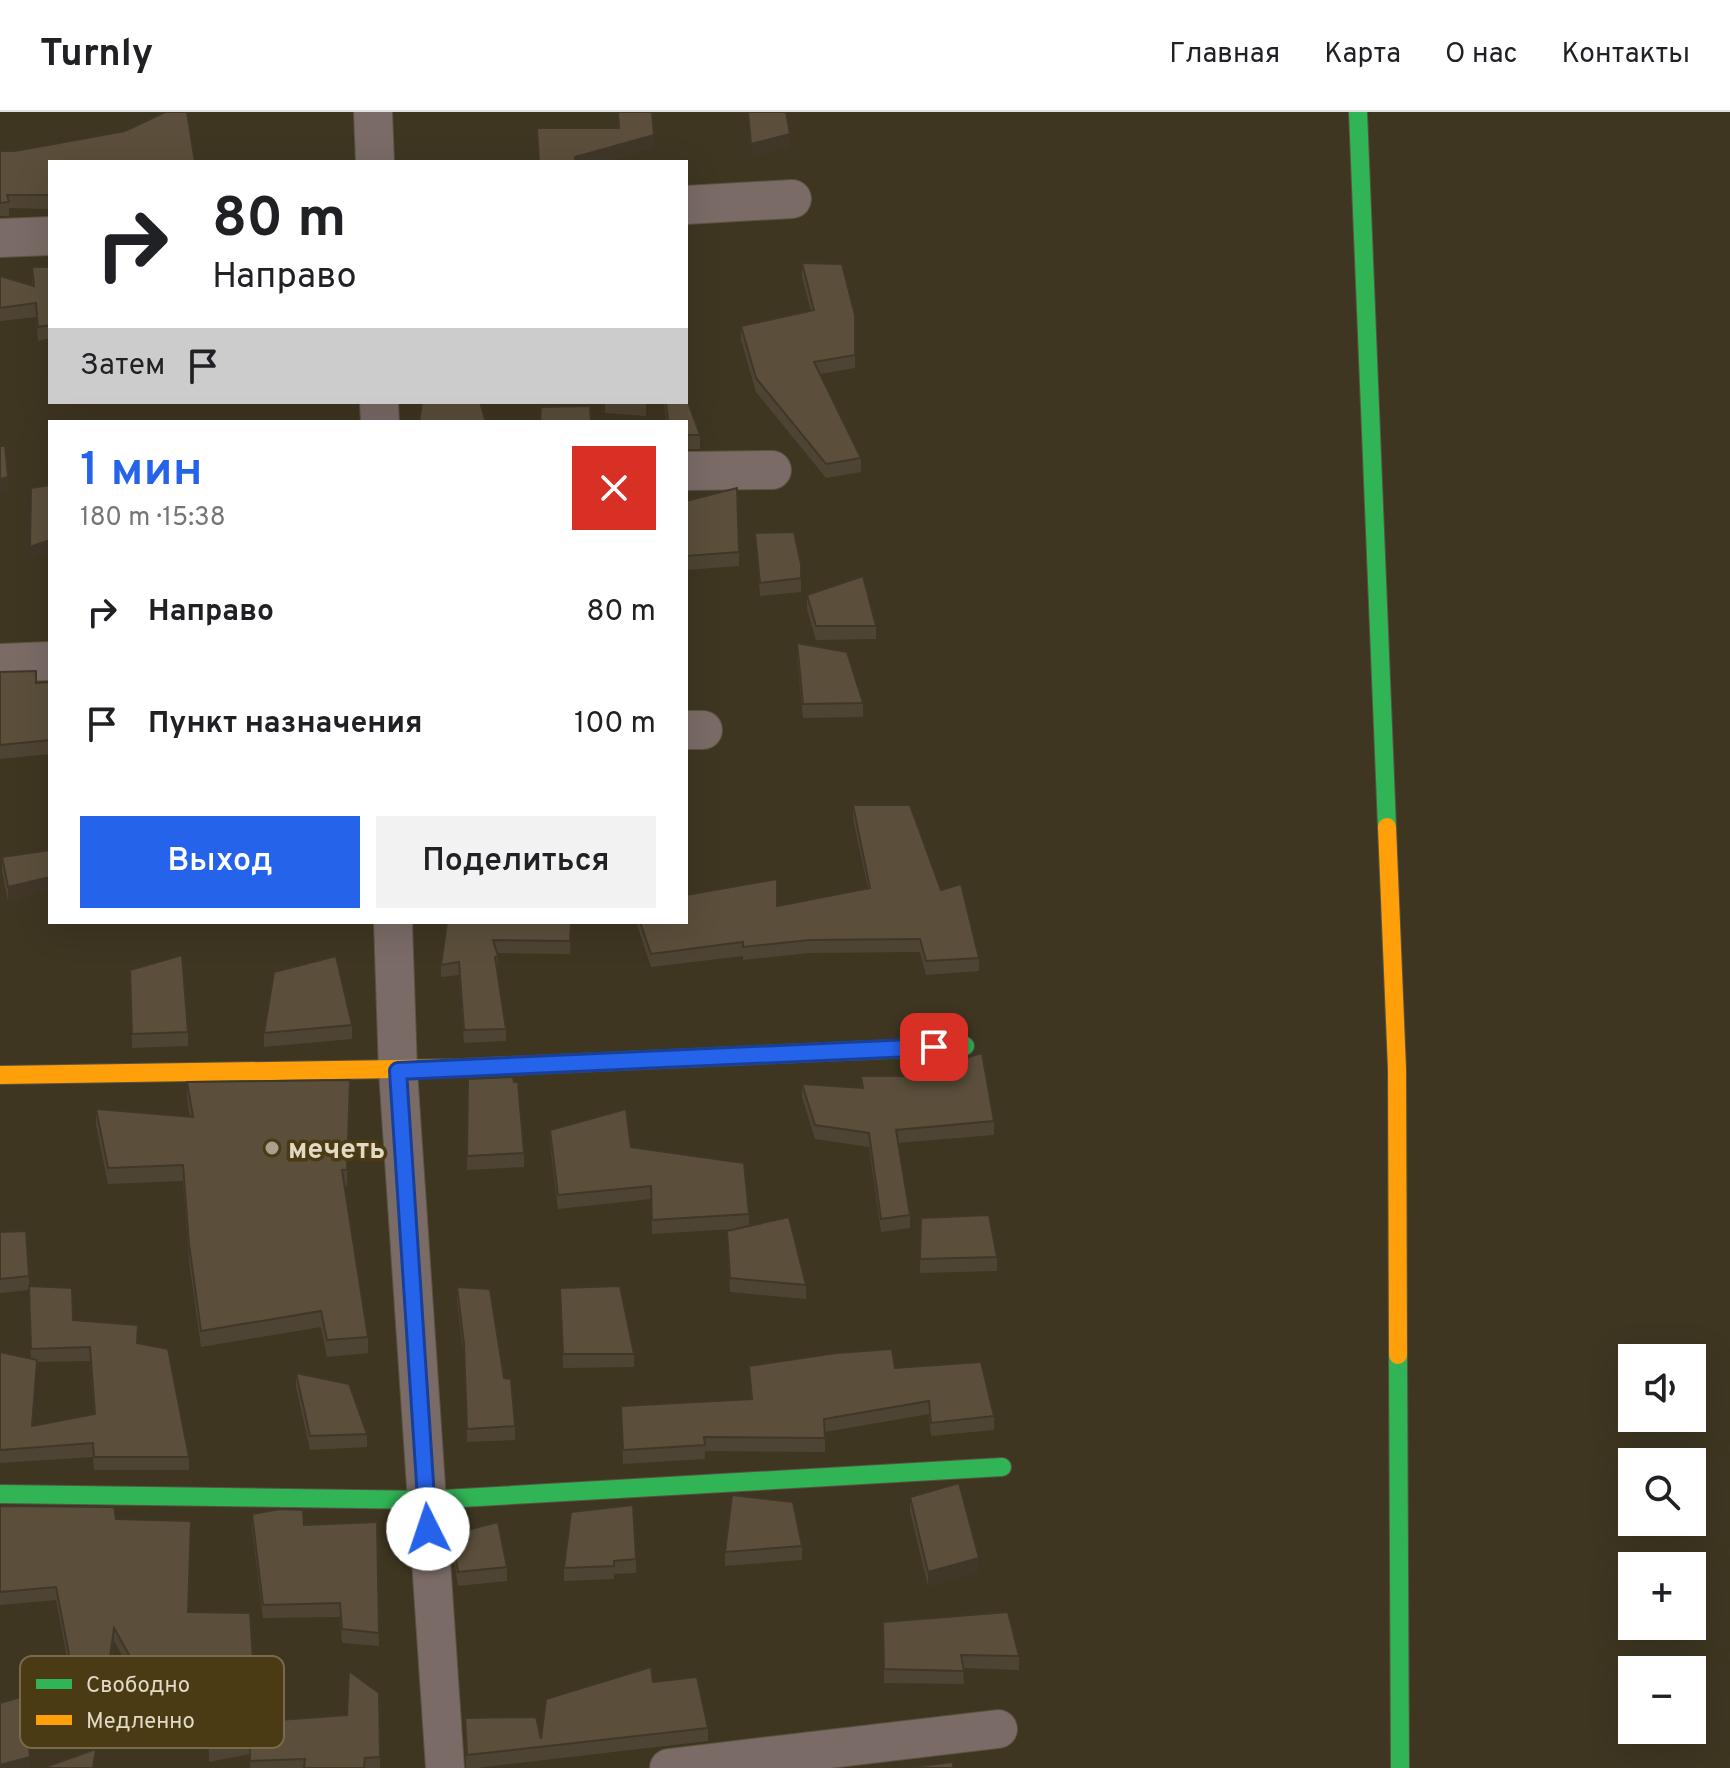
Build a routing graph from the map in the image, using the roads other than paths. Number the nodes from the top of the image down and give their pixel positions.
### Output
1 (373, 112) edge
2 (1358, 112) edge
3 (375, 160) edge
4 (792, 199) dead end
5 (688, 205) edge
6 (48, 236) edge
7 (0, 238) edge
8 (772, 470) dead end
9 (688, 471) edge
10 (48, 661) edge
11 (0, 663) edge
12 (393, 924) edge
13 (965, 1046) dead end
14 (398, 1071) junction
15 (0, 1075) edge
16 (1002, 1467) dead end
17 (0, 1494) edge
18 (426, 1500) junction
19 (998, 1729) dead end
20 (445, 1768) edge
21 (669, 1768) edge
22 (1400, 1768) edge

1 - 3 street
2 - 22 street
4 - 5 street
6 - 7 street
8 - 9 street
10 - 11 street
12 - 14 street
13 - 14 street
14 - 15 street
14 - 18 street
16 - 18 street
17 - 18 street
18 - 20 street
19 - 21 street

